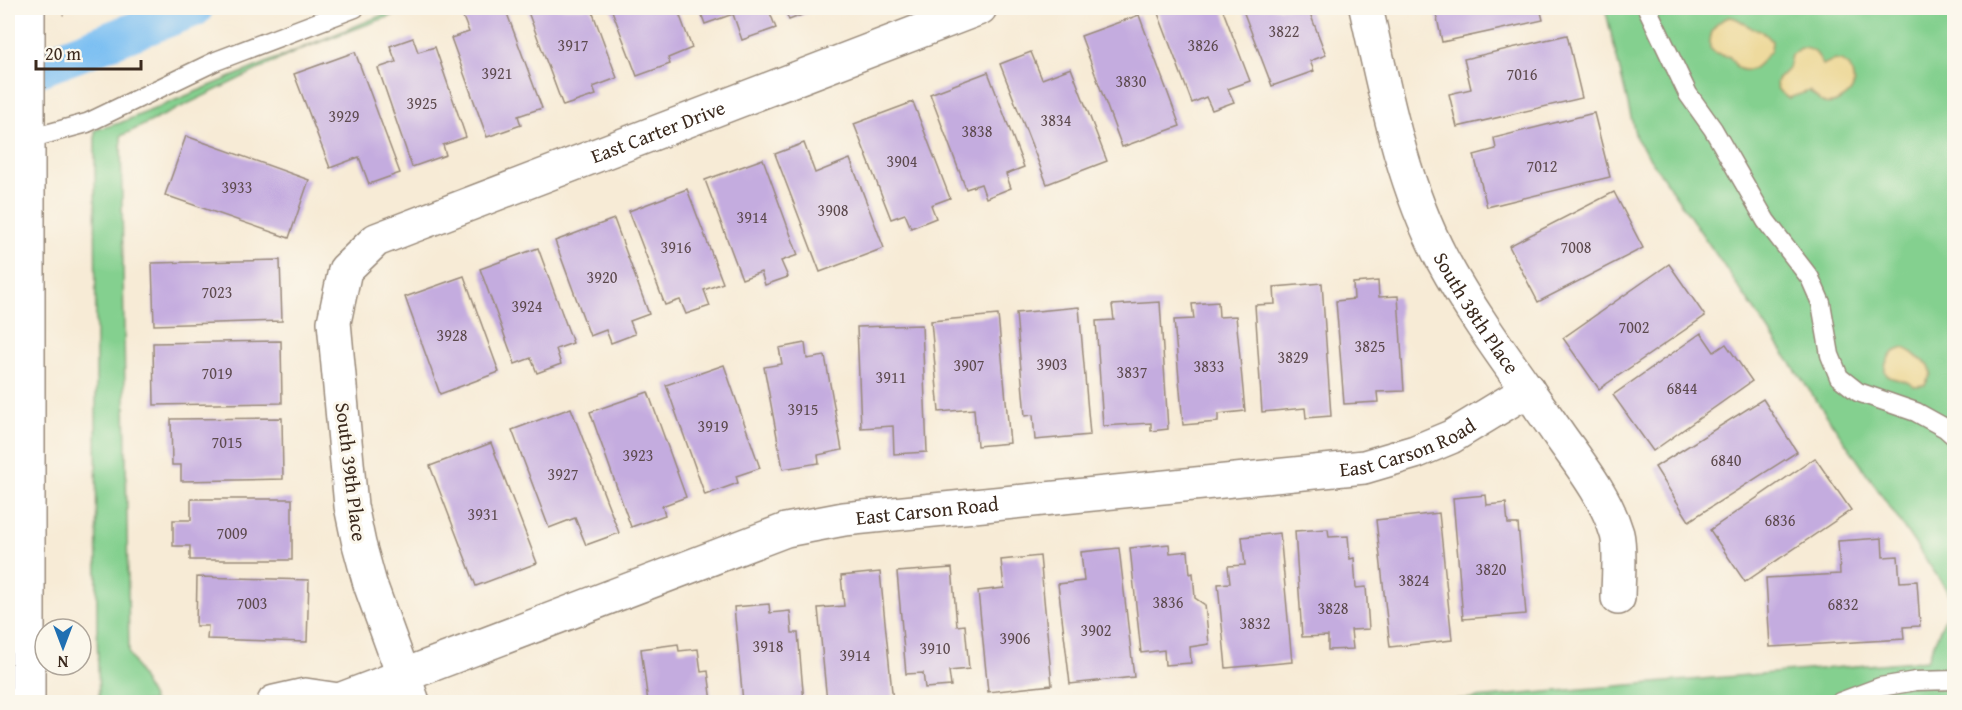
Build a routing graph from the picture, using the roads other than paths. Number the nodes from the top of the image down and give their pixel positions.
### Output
1 (355, 8) edge
2 (980, 8) edge
3 (1366, 8) edge
4 (1647, 8) edge
5 (28, 17) edge
6 (28, 139) junction
7 (345, 270) joint
8 (1528, 390) junction
9 (1954, 436) edge
10 (1618, 598) dead end
11 (1954, 680) edge
12 (407, 690) edge
13 (338, 701) edge
14 (28, 702) edge
15 (274, 702) edge
16 (1840, 702) edge

1 - 6 lane
2 - 7 street, East Carter Drive
3 - 8 street, South 38th Place
4 - 9 lane
5 - 6 street
6 - 14 street
7 - 12 street, South 39th Place
8 - 10 street, South 38th Place
8 - 12 street, East Carson Road
11 - 16 lane
12 - 13 street, East Carson Road
13 - 15 street, East Carson Road

